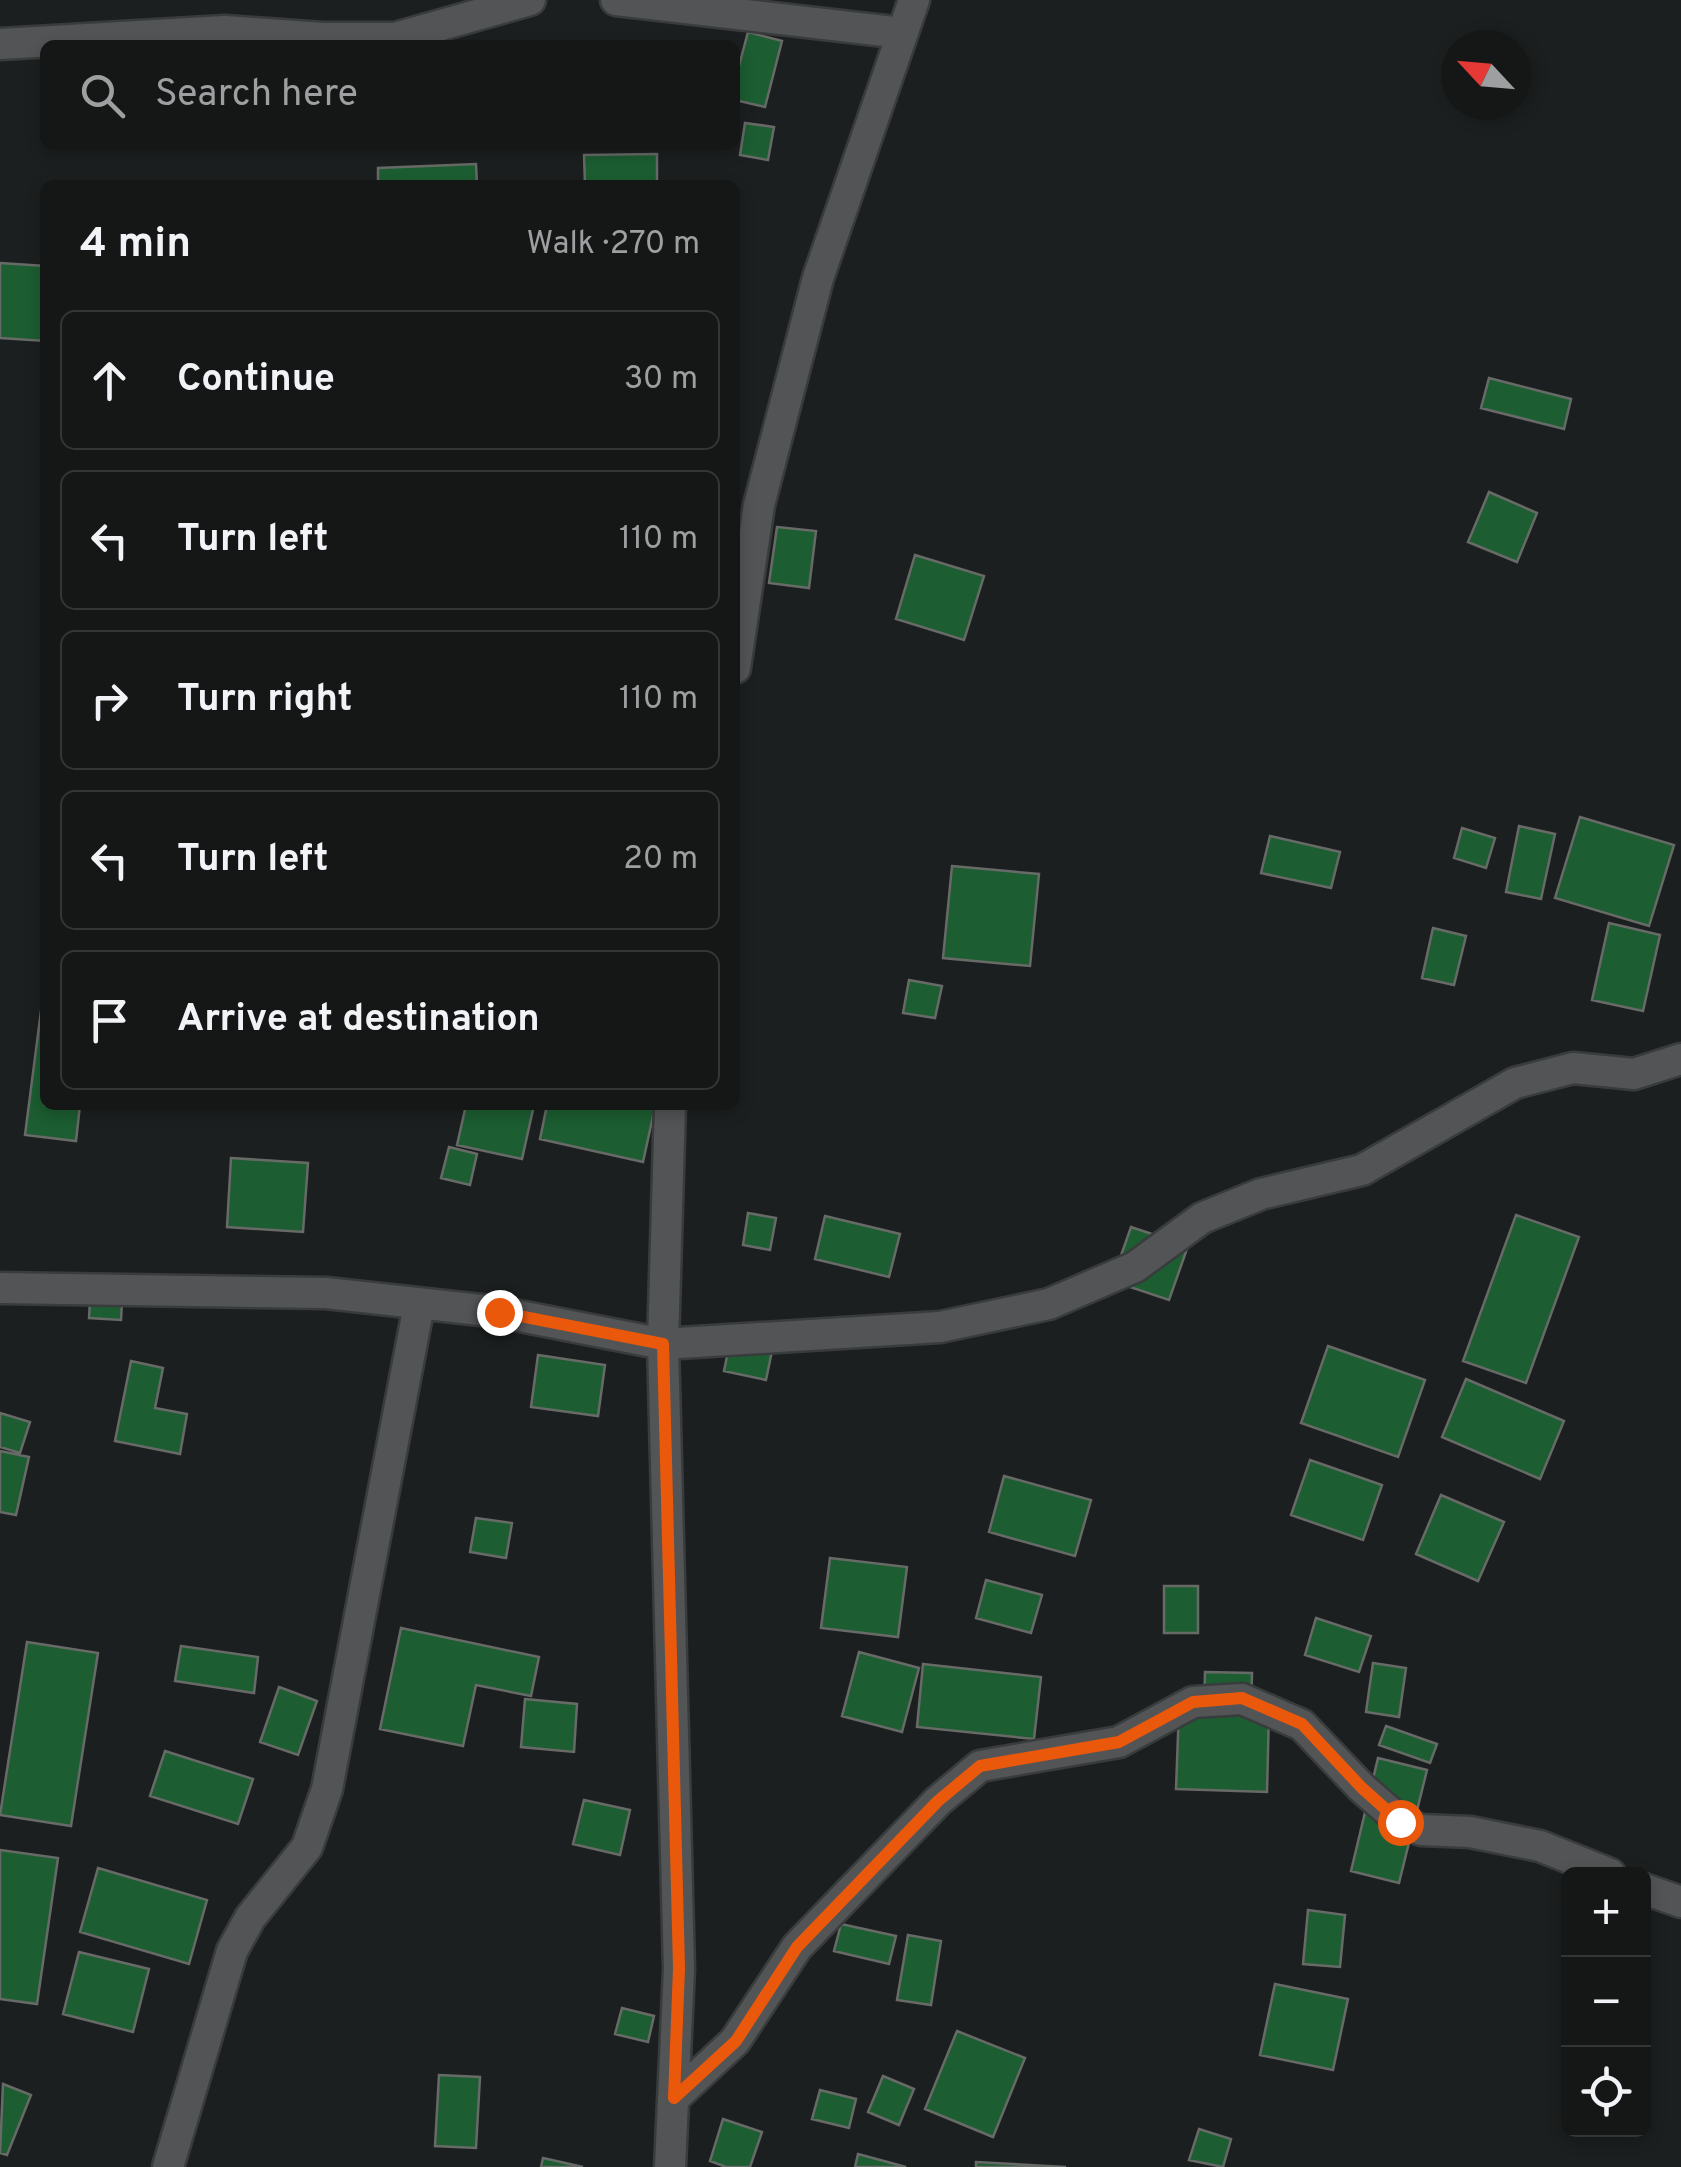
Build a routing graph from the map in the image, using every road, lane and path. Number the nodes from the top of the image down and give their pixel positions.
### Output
1 (530, 0) edge
2 (616, 0) edge
3 (914, 0) edge
4 (902, 32) junction
5 (69, 40) edge
6 (40, 42) edge
7 (0, 44) edge
8 (740, 634) edge
9 (1681, 1059) edge
10 (670, 1110) edge
11 (0, 1288) edge
12 (419, 1305) junction
13 (663, 1344) junction
14 (1592, 1867) edge
15 (1651, 1891) edge
16 (1681, 1902) edge
17 (674, 2098) junction
18 (168, 2167) edge
19 (670, 2167) edge

1 - 5 street
2 - 4 street
3 - 4 street
4 - 8 street
6 - 7 street
9 - 13 street
10 - 13 street
11 - 12 street
12 - 13 street
12 - 18 street
13 - 17 street
14 - 17 street
15 - 16 street
17 - 19 street

